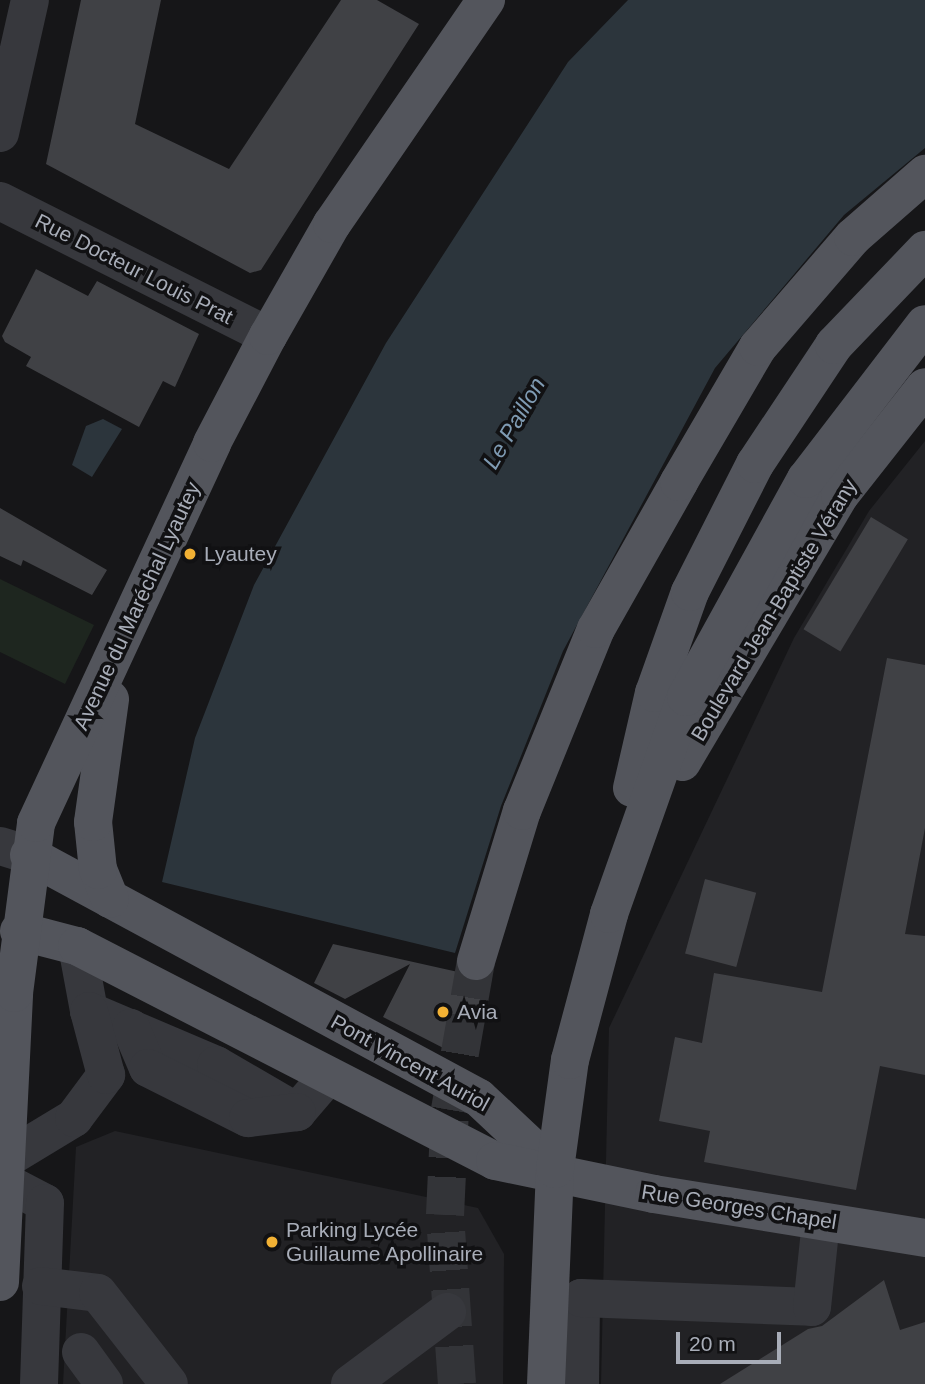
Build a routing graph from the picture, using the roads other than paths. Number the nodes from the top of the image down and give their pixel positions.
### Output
1 (30, 0) edge
2 (486, 0) edge
3 (0, 133) edge
4 (925, 174) edge
5 (0, 201) edge
6 (925, 250) edge
7 (925, 324) edge
8 (268, 336) junction
9 (925, 387) edge
10 (119, 651) junction
11 (636, 842) junction
12 (14, 850) edge
13 (131, 911) junction
14 (609, 914) junction
15 (10, 929) edge
16 (77, 946) junction
17 (476, 961) tunnel mouth
18 (13, 993) junction
19 (89, 1011) junction
20 (328, 1076) junction
21 (555, 1169) junction
22 (3, 1171) junction
23 (821, 1221) junction
24 (925, 1238) edge
25 (0, 1282) edge
26 (41, 1286) junction
27 (447, 1312) dead end
28 (80, 1352) dead end
29 (39, 1384) edge
30 (104, 1384) edge
31 (169, 1384) edge
32 (350, 1384) edge
33 (546, 1384) edge
34 (580, 1384) edge

1 - 3 street
2 - 8 main road, Avenue du Maréchal Lyautey
4 - 17 main road
5 - 8 street, Rue Docteur Louis Prat
6 - 14 main road
7 - 11 main road, Boulevard Jean-Baptiste Vérany
8 - 10 main road, Avenue du Maréchal Lyautey
9 - 11 main road, Boulevard Jean-Baptiste Vérany
10 - 12 main road, Avenue du Maréchal Lyautey
10 - 13 main road
11 - 14 main road, Boulevard Jean-Baptiste Vérany
12 - 13 main road, Pont Vincent Auriol
12 - 15 main road, Avenue du Maréchal Lyautey
13 - 16 main road
13 - 21 main road, Pont Vincent Auriol
14 - 21 main road, Boulevard Jean-Baptiste Vérany
15 - 16 main road
15 - 18 main road, Avenue du Maréchal Lyautey
16 - 18 main road
16 - 19 street
16 - 20 main road
18 - 22 main road, Avenue du Maréchal Lyautey
19 - 20 street
19 - 22 street
20 - 21 main road
21 - 23 main road, Rue Georges Chapel
21 - 33 main road, Boulevard Jean-Baptiste Vérany
22 - 25 main road, Avenue du Maréchal Lyautey
22 - 26 street
23 - 24 main road, Rue Georges Chapel
23 - 34 street
26 - 29 street
26 - 31 street
27 - 32 street
28 - 30 street

